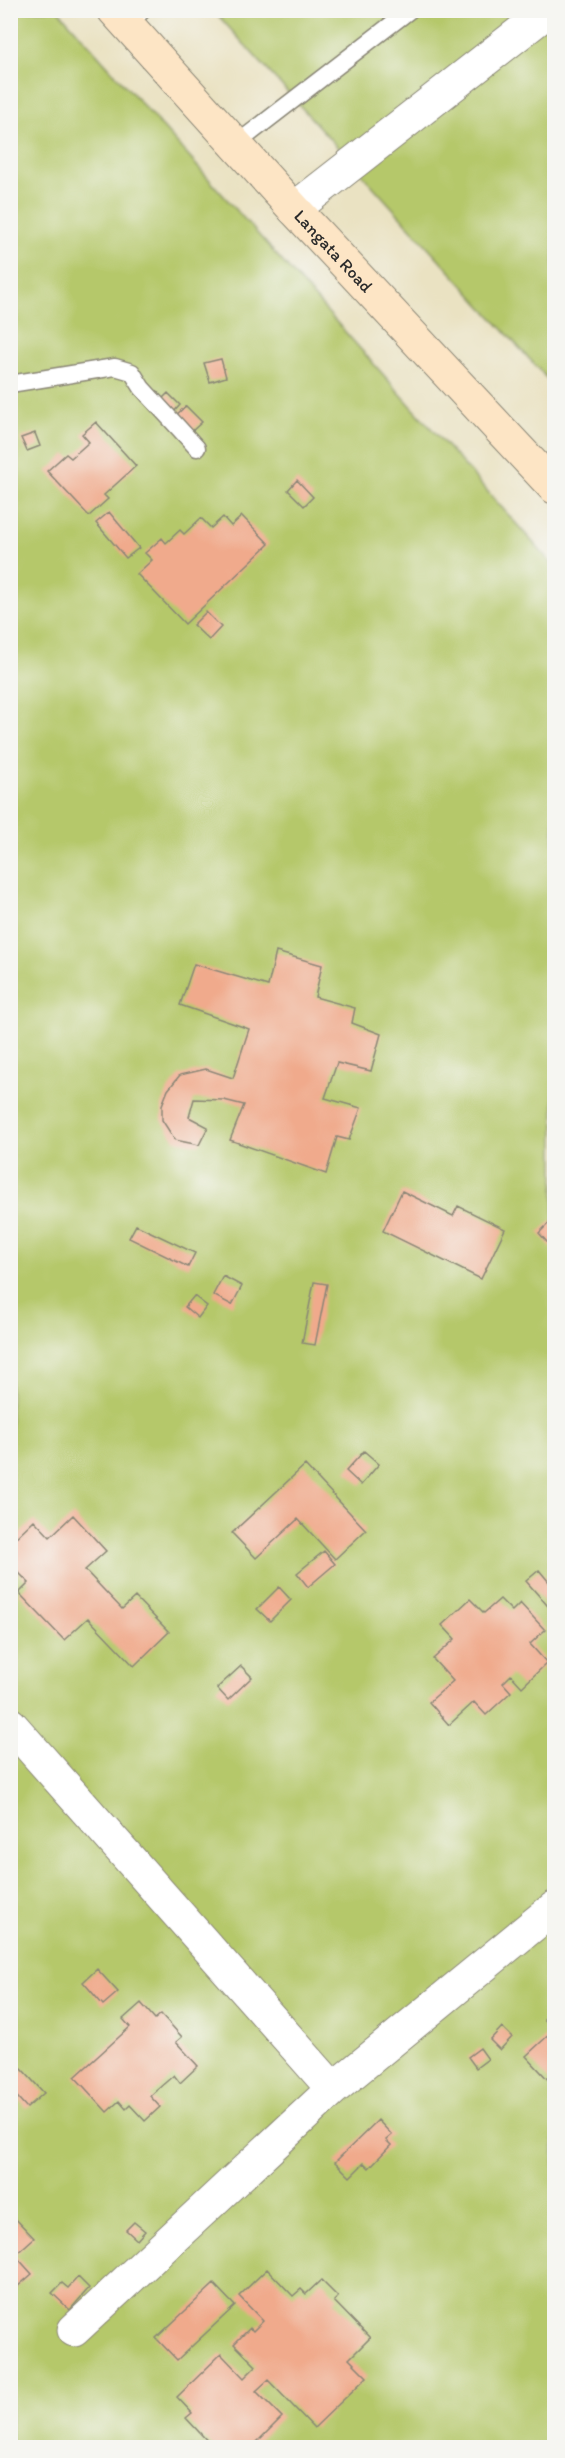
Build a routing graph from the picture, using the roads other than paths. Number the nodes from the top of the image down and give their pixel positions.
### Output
1 (410, 10) edge
2 (549, 10) edge
3 (128, 15) edge
4 (235, 145) junction
5 (294, 209) junction
6 (10, 384) edge
7 (197, 448) dead end
8 (555, 488) edge
9 (10, 1724) edge
10 (555, 1908) edge
11 (333, 2089) junction
12 (74, 2330) dead end

1 - 4 lane
2 - 5 street
3 - 4 main road, Langata Road
4 - 5 main road, Langata Road
5 - 8 main road, Langata Road
6 - 7 lane
9 - 11 street
10 - 11 street
11 - 12 street

